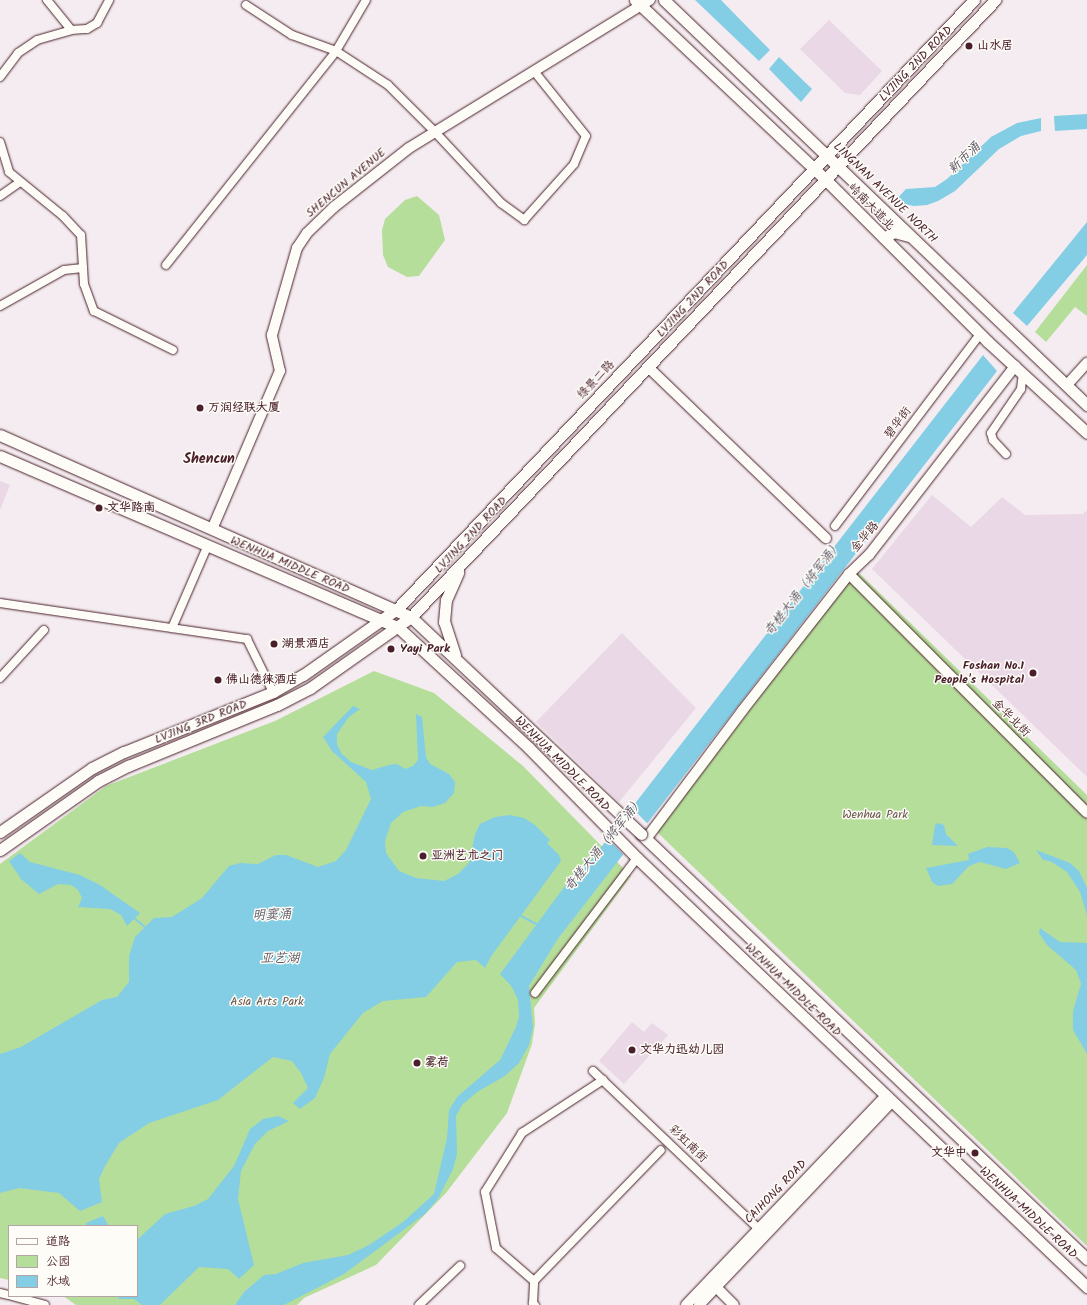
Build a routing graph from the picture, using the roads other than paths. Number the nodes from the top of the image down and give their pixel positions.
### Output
1 (47, 0) edge
2 (109, 0) edge
3 (366, 0) edge
4 (664, 0) edge
5 (974, 0) edge
6 (995, 0) edge
7 (642, 2) edge
8 (246, 5) dead end
9 (71, 30) junction
10 (336, 51) junction
11 (534, 71) junction
12 (0, 77) edge
13 (435, 132) junction
14 (0, 142) edge
15 (827, 155) junction
16 (837, 165) junction
17 (814, 169) junction
18 (824, 178) junction
19 (20, 182) junction
20 (0, 196) edge
21 (912, 237) junction
22 (884, 238) junction
23 (166, 266) dead end
24 (82, 268) junction
25 (0, 306) edge
26 (980, 334) junction
27 (173, 350) dead end
28 (1087, 363) edge
29 (648, 367) junction
30 (1019, 370) junction
31 (1066, 385) junction
32 (1087, 405) edge
33 (1087, 433) edge
34 (0, 435) edge
35 (1006, 454) dead end
36 (0, 456) edge
37 (835, 526) dead end
38 (213, 527) junction
39 (826, 538) dead end
40 (208, 545) junction
41 (471, 554) junction
42 (849, 574) junction
43 (0, 603) edge
44 (397, 609) junction
45 (411, 617) junction
46 (383, 619) junction
47 (172, 628) junction
48 (399, 628) junction
49 (44, 630) dead end
50 (459, 662) junction
51 (0, 678) edge
52 (272, 692) junction
53 (1087, 813) edge
54 (1, 828) edge
55 (644, 836) junction
56 (0, 850) edge
57 (637, 858) junction
58 (535, 993) dead end
59 (593, 1070) dead end
60 (603, 1080) junction
61 (888, 1100) junction
62 (661, 1150) dead end
63 (762, 1232) junction
64 (1087, 1259) edge
65 (460, 1266) dead end
66 (534, 1281) junction
67 (716, 1287) junction
68 (1087, 1287) edge
69 (14, 1297) edge
70 (45, 1305) edge
71 (420, 1305) edge
72 (536, 1305) edge
73 (686, 1305) edge
74 (699, 1305) edge
75 (734, 1305) edge

1 - 9 street
2 - 9 street
3 - 10 street
4 - 15 main road, LINGNAN AVENUE NORTH
5 - 15 main road
6 - 16 main road, LVJING 2ND ROAD
7 - 11 street, SHENCUN AVENUE
7 - 17 main road, 岭南大道北
8 - 10 street
9 - 12 street
10 - 13 street
10 - 23 street
11 - 13 street, SHENCUN AVENUE
11 - 13 street
13 - 38 street, SHENCUN AVENUE
14 - 19 street
15 - 16 main road, LINGNAN AVENUE NORTH
15 - 17 main road, 绿景二路
16 - 18 main road, LVJING 2ND ROAD
16 - 21 main road, LINGNAN AVENUE NORTH
17 - 18 main road, 岭南大道北
17 - 44 main road, 绿景二路
18 - 22 main road, 岭南大道北
18 - 29 main road, LVJING 2ND ROAD
19 - 20 street
19 - 24 street
21 - 22 main road
21 - 31 main road, LINGNAN AVENUE NORTH
22 - 26 main road, 岭南大道北
24 - 25 street
24 - 27 street
26 - 30 main road, 岭南大道北
26 - 37 street, 碧华街
28 - 31 street
29 - 39 street
29 - 41 main road, LVJING 2ND ROAD
30 - 33 main road, 岭南大道北
30 - 35 street
30 - 42 street, 金华路
31 - 32 main road, LINGNAN AVENUE NORTH
34 - 38 main road, WENHUA MIDDLE ROAD
36 - 40 main road, WENHUA MIDDLE ROAD
38 - 44 main road, WENHUA MIDDLE ROAD
40 - 46 main road, WENHUA MIDDLE ROAD
40 - 47 street
41 - 45 main road, LVJING 2ND ROAD
41 - 50 main road
42 - 53 street, 金华北街
42 - 55 street, 金华路
43 - 47 street
44 - 45 main road, WENHUA MIDDLE ROAD
44 - 46 main road, LVJING 3RD ROAD
45 - 48 main road, LVJING 3RD ROAD
45 - 50 main road, WENHUA MIDDLE ROAD
46 - 48 main road, WENHUA MIDDLE ROAD
46 - 52 main road, LVJING 3RD ROAD
47 - 52 street
48 - 56 main road, LVJING 3RD ROAD
48 - 57 main road, WENHUA MIDDLE ROAD
49 - 51 street
50 - 55 main road, WENHUA MIDDLE ROAD, bridge
52 - 54 main road, LVJING 3RD ROAD
55 - 64 main road, WENHUA MIDDLE ROAD
57 - 58 street
57 - 61 main road, WENHUA MIDDLE ROAD
59 - 60 street, 彩虹南街
60 - 63 street, 彩虹南街
60 - 66 street
61 - 63 street, CAIHONG ROAD
61 - 68 main road, WENHUA MIDDLE ROAD
62 - 66 street
63 - 67 street, CAIHONG ROAD
63 - 73 street, CAIHONG ROAD
65 - 71 street
66 - 72 street
67 - 74 street, CAIHONG ROAD
67 - 75 street
69 - 70 street

